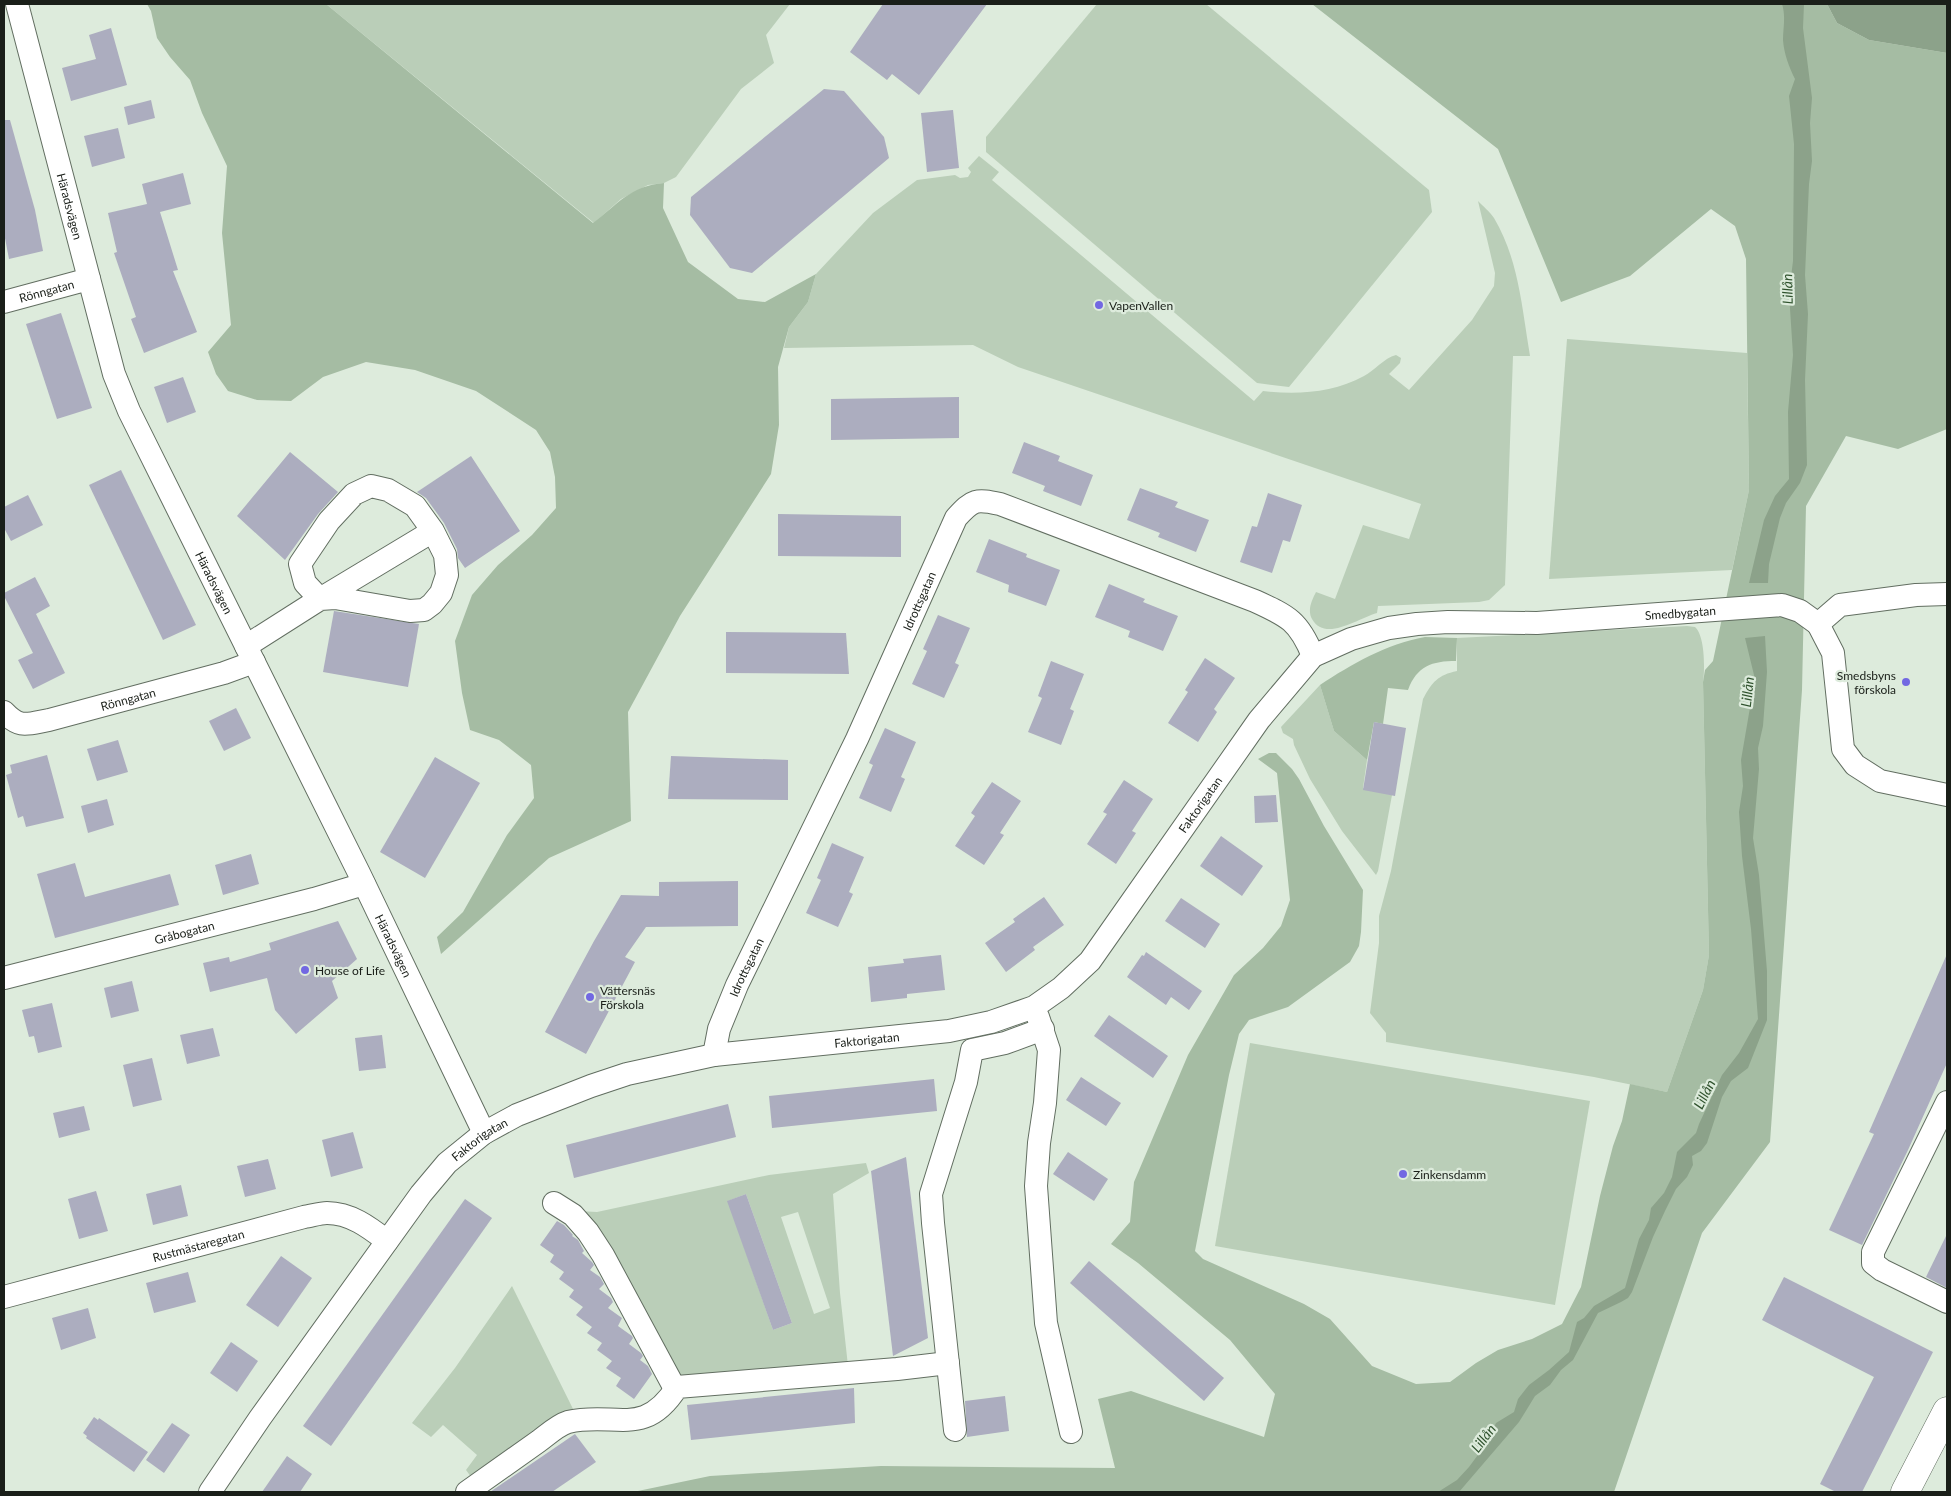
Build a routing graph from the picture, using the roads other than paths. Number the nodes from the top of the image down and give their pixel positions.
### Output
1 (17, 4) edge
2 (89, 279) junction
3 (4, 302) edge
4 (433, 531) junction
5 (1947, 594) edge
6 (320, 599) junction
7 (1537, 623) joint
8 (1818, 624) junction
9 (250, 654) junction
10 (1313, 656) junction
11 (4, 712) edge
12 (1947, 795) edge
13 (364, 884) junction
14 (4, 978) edge
15 (1034, 1007) junction
16 (1043, 1029) junction
17 (714, 1055) junction
18 (1947, 1102) edge
19 (484, 1133) junction
20 (554, 1203) dead end
21 (387, 1241) junction
22 (4, 1297) edge
23 (1947, 1302) edge
24 (948, 1363) junction
25 (676, 1387) junction
26 (1947, 1411) edge
27 (955, 1430) dead end
28 (1071, 1432) dead end
29 (210, 1492) edge
30 (467, 1492) edge
31 (1905, 1492) edge

1 - 2 street, Häradsvägen
2 - 3 street, Rönngatan
2 - 9 street, Häradsvägen
4 - 6 street
4 - 6 street
4 - 6 street
5 - 8 street
6 - 9 street
7 - 8 street, Smedbygatan
7 - 10 street, Faktorigatan
8 - 12 street, Smedbygatan
9 - 11 street, Rönngatan
9 - 13 street, Häradsvägen
10 - 15 street, Faktorigatan
10 - 17 street, Idrottsgatan
13 - 14 street, Gråbogatan
13 - 19 street, Häradsvägen
15 - 16 street
15 - 17 street, Faktorigatan
16 - 24 street
16 - 28 street
17 - 19 street, Faktorigatan
18 - 23 street
19 - 21 street, Faktorigatan
20 - 25 street
21 - 22 street, Rustmästaregatan
21 - 29 street, Faktorigatan
24 - 25 street
24 - 27 street
25 - 30 street
26 - 31 street

